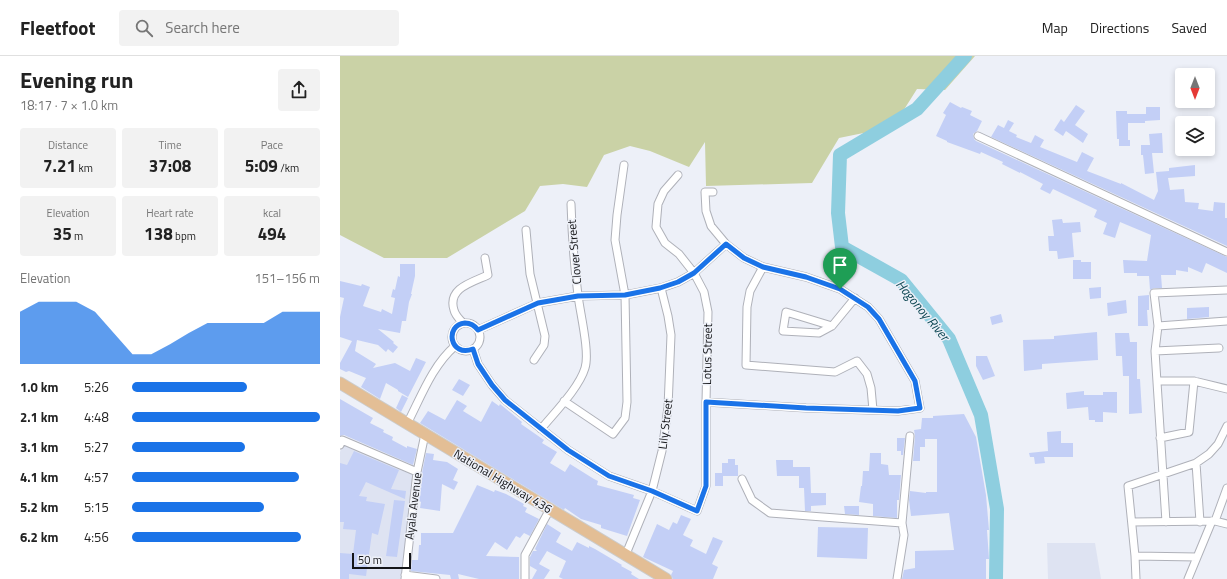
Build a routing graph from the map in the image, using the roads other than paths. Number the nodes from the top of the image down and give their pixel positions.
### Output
1 (978, 136) dead end
2 (624, 164) dead end
3 (678, 175) dead end
4 (713, 192) dead end
5 (571, 204) dead end
6 (526, 230) dead end
7 (726, 244) junction
8 (1227, 252) edge
9 (485, 258) dead end
10 (763, 267) junction
11 (694, 273) junction
12 (660, 288) junction
13 (1227, 290) edge
14 (625, 295) junction
15 (578, 296) junction
16 (855, 298) junction
17 (538, 303) junction
18 (1227, 321) edge
19 (463, 324) junction
20 (832, 326) junction
21 (1158, 326) junction
22 (478, 330) junction
23 (455, 346) junction
24 (1219, 348) dead end
25 (473, 349) junction
26 (1155, 351) junction
27 (534, 360) dead end
28 (1157, 381) junction
29 (1194, 381) junction
30 (340, 383) edge
31 (1227, 389) edge
32 (564, 401) junction
33 (706, 402) junction
34 (872, 410) junction
35 (407, 424) junction
36 (1227, 426) edge
37 (541, 429) junction
38 (425, 434) junction
39 (910, 436) dead end
40 (1160, 438) junction
41 (340, 445) edge
42 (1196, 463) junction
43 (417, 472) junction
44 (1162, 474) junction
45 (742, 480) dead end
46 (1227, 488) edge
47 (652, 491) junction
48 (550, 510) junction
49 (1213, 521) junction
50 (1132, 522) junction
51 (1166, 522) junction
52 (1200, 522) junction
53 (902, 523) junction
54 (1227, 524) edge
55 (626, 554) junction
56 (1135, 556) junction
57 (1197, 557) junction
58 (405, 577) edge
59 (436, 579) edge
60 (525, 579) edge
61 (666, 579) edge
62 (897, 579) edge
63 (1136, 579) edge
64 (1188, 579) edge

1 - 8 street
2 - 14 street
3 - 11 street, Lotus Street
4 - 7 street
5 - 15 street, Clover Street
6 - 17 street
7 - 10 street
7 - 11 street
9 - 19 street
10 - 16 street
10 - 34 street
11 - 12 street
11 - 33 street, Lotus Street
12 - 14 street
12 - 47 street, Lily Street
13 - 21 street
14 - 15 street
14 - 32 street
15 - 17 street
15 - 32 street, Clover Street
16 - 20 street
16 - 34 street
17 - 22 street
17 - 27 street
18 - 21 street
19 - 22 street
19 - 23 street
20 - 20 street
21 - 26 street
22 - 25 street
23 - 25 street
23 - 35 street
24 - 26 street
25 - 37 street, Lotus Street
26 - 28 street
28 - 29 street
28 - 40 street
29 - 31 street
29 - 40 street
30 - 35 main road, National Highway 436
32 - 37 street, Clover Street
33 - 34 street
33 - 47 street, Lotus Street
35 - 38 main road, National Highway 436
36 - 42 street
37 - 47 street, Lotus Street
38 - 43 street, Ayala Avenue
38 - 48 main road, National Highway 436
39 - 53 street
40 - 44 street
41 - 43 street
42 - 44 street
42 - 52 street
43 - 58 street, Ayala Avenue
44 - 50 street
44 - 51 street
45 - 53 street
46 - 49 street
47 - 55 street, Lily Street
48 - 55 main road, National Highway 436
48 - 60 street
49 - 52 street
49 - 54 street
49 - 57 street
50 - 51 street
50 - 56 street
51 - 52 street
53 - 62 street
55 - 61 main road, National Highway 436
56 - 57 street
56 - 63 street
57 - 64 street
58 - 59 street

